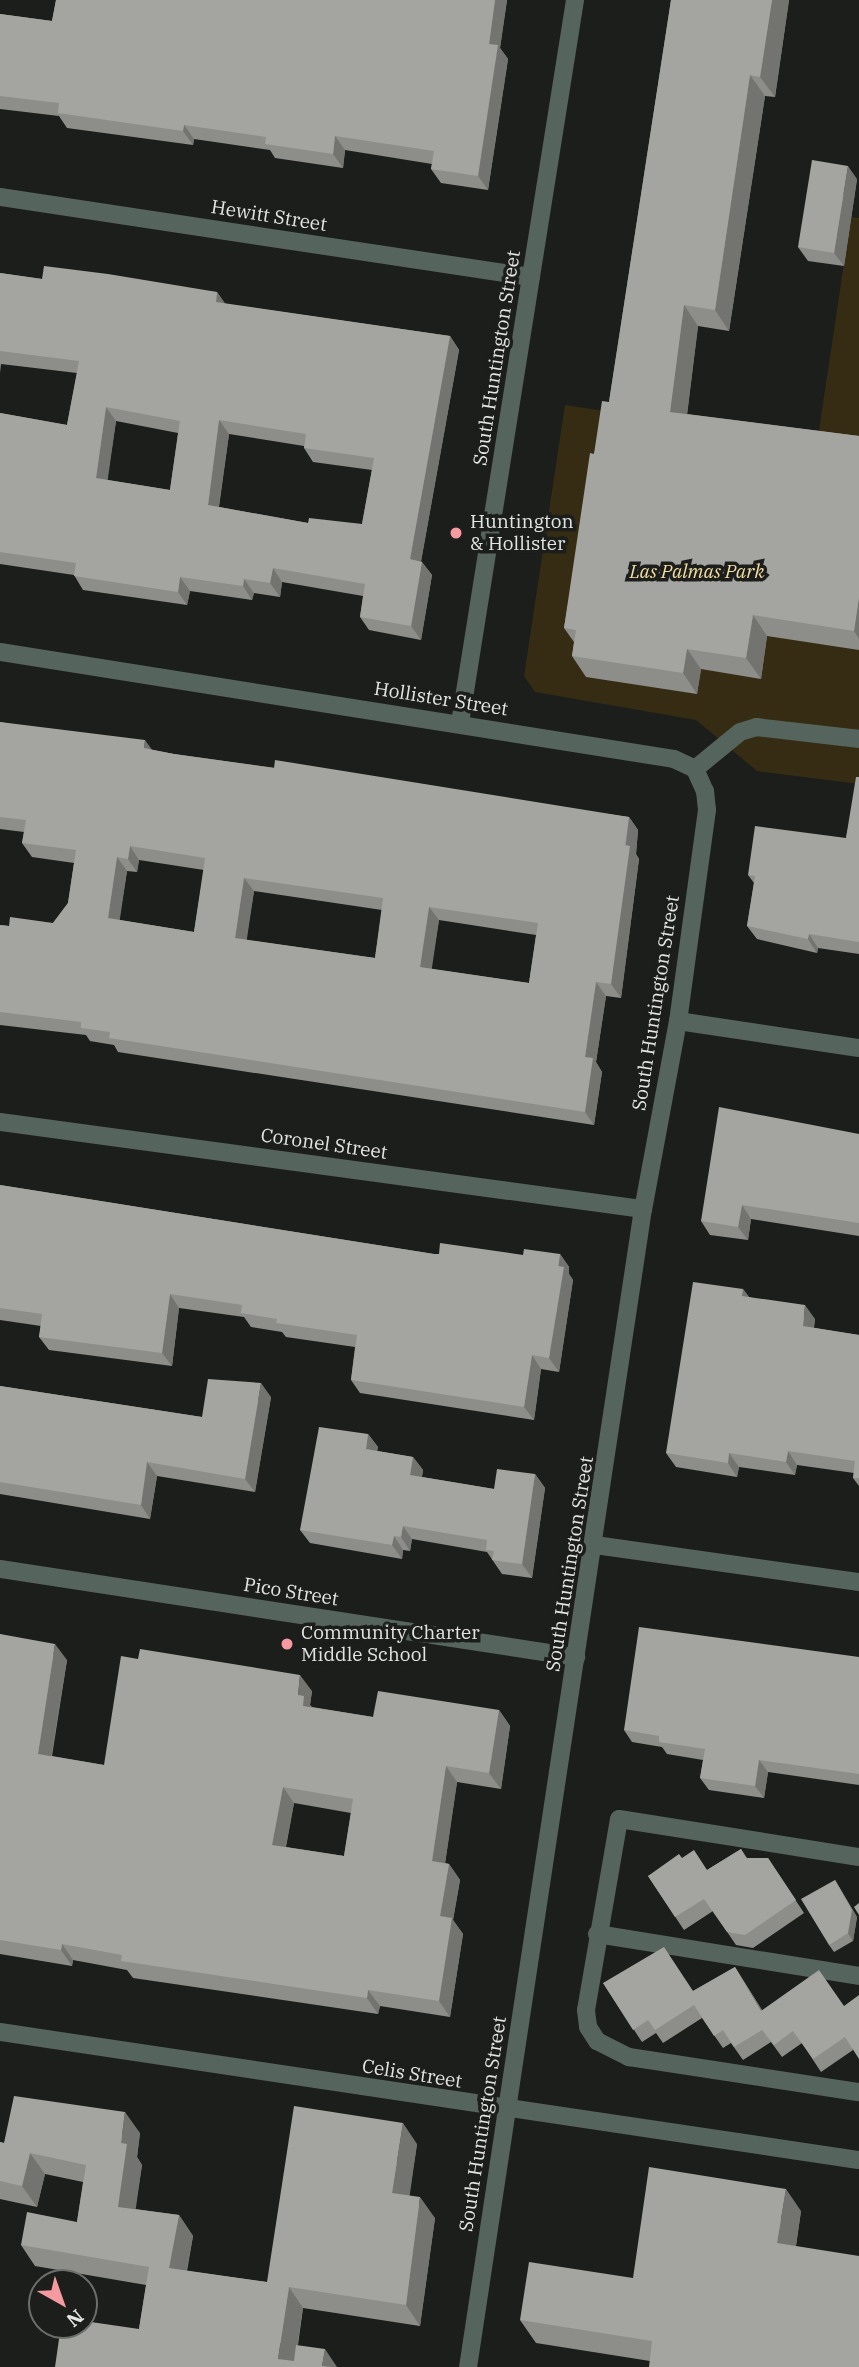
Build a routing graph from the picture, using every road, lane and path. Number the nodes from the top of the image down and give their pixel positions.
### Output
1 (575, 0) edge
2 (0, 197) edge
3 (531, 277) junction
4 (0, 652) edge
5 (460, 723) junction
6 (859, 739) edge
7 (695, 769) junction
8 (678, 1021) junction
9 (859, 1048) edge
10 (0, 1122) edge
11 (642, 1209) junction
12 (595, 1545) junction
13 (0, 1569) edge
14 (859, 1582) edge
15 (576, 1657) junction
16 (859, 1857) edge
17 (597, 1934) junction
18 (859, 1976) edge
19 (0, 2032) edge
20 (859, 2092) edge
21 (507, 2110) junction
22 (859, 2160) edge
23 (468, 2367) edge

1 - 3 street, South Huntington Street
2 - 3 street, Hewitt Street
3 - 5 street, South Huntington Street
4 - 5 street, Hollister Street
5 - 7 street, Hollister Street
6 - 7 street
7 - 8 street, South Huntington Street
8 - 9 street
8 - 11 street, South Huntington Street
10 - 11 street, Coronel Street
11 - 12 street, South Huntington Street
12 - 14 street
12 - 15 street, South Huntington Street
13 - 15 street, Pico Street
15 - 21 street, South Huntington Street
16 - 17 street
17 - 18 street
17 - 20 street
19 - 21 street, Celis Street
21 - 22 street, Celis Street
21 - 23 street, South Huntington Street

